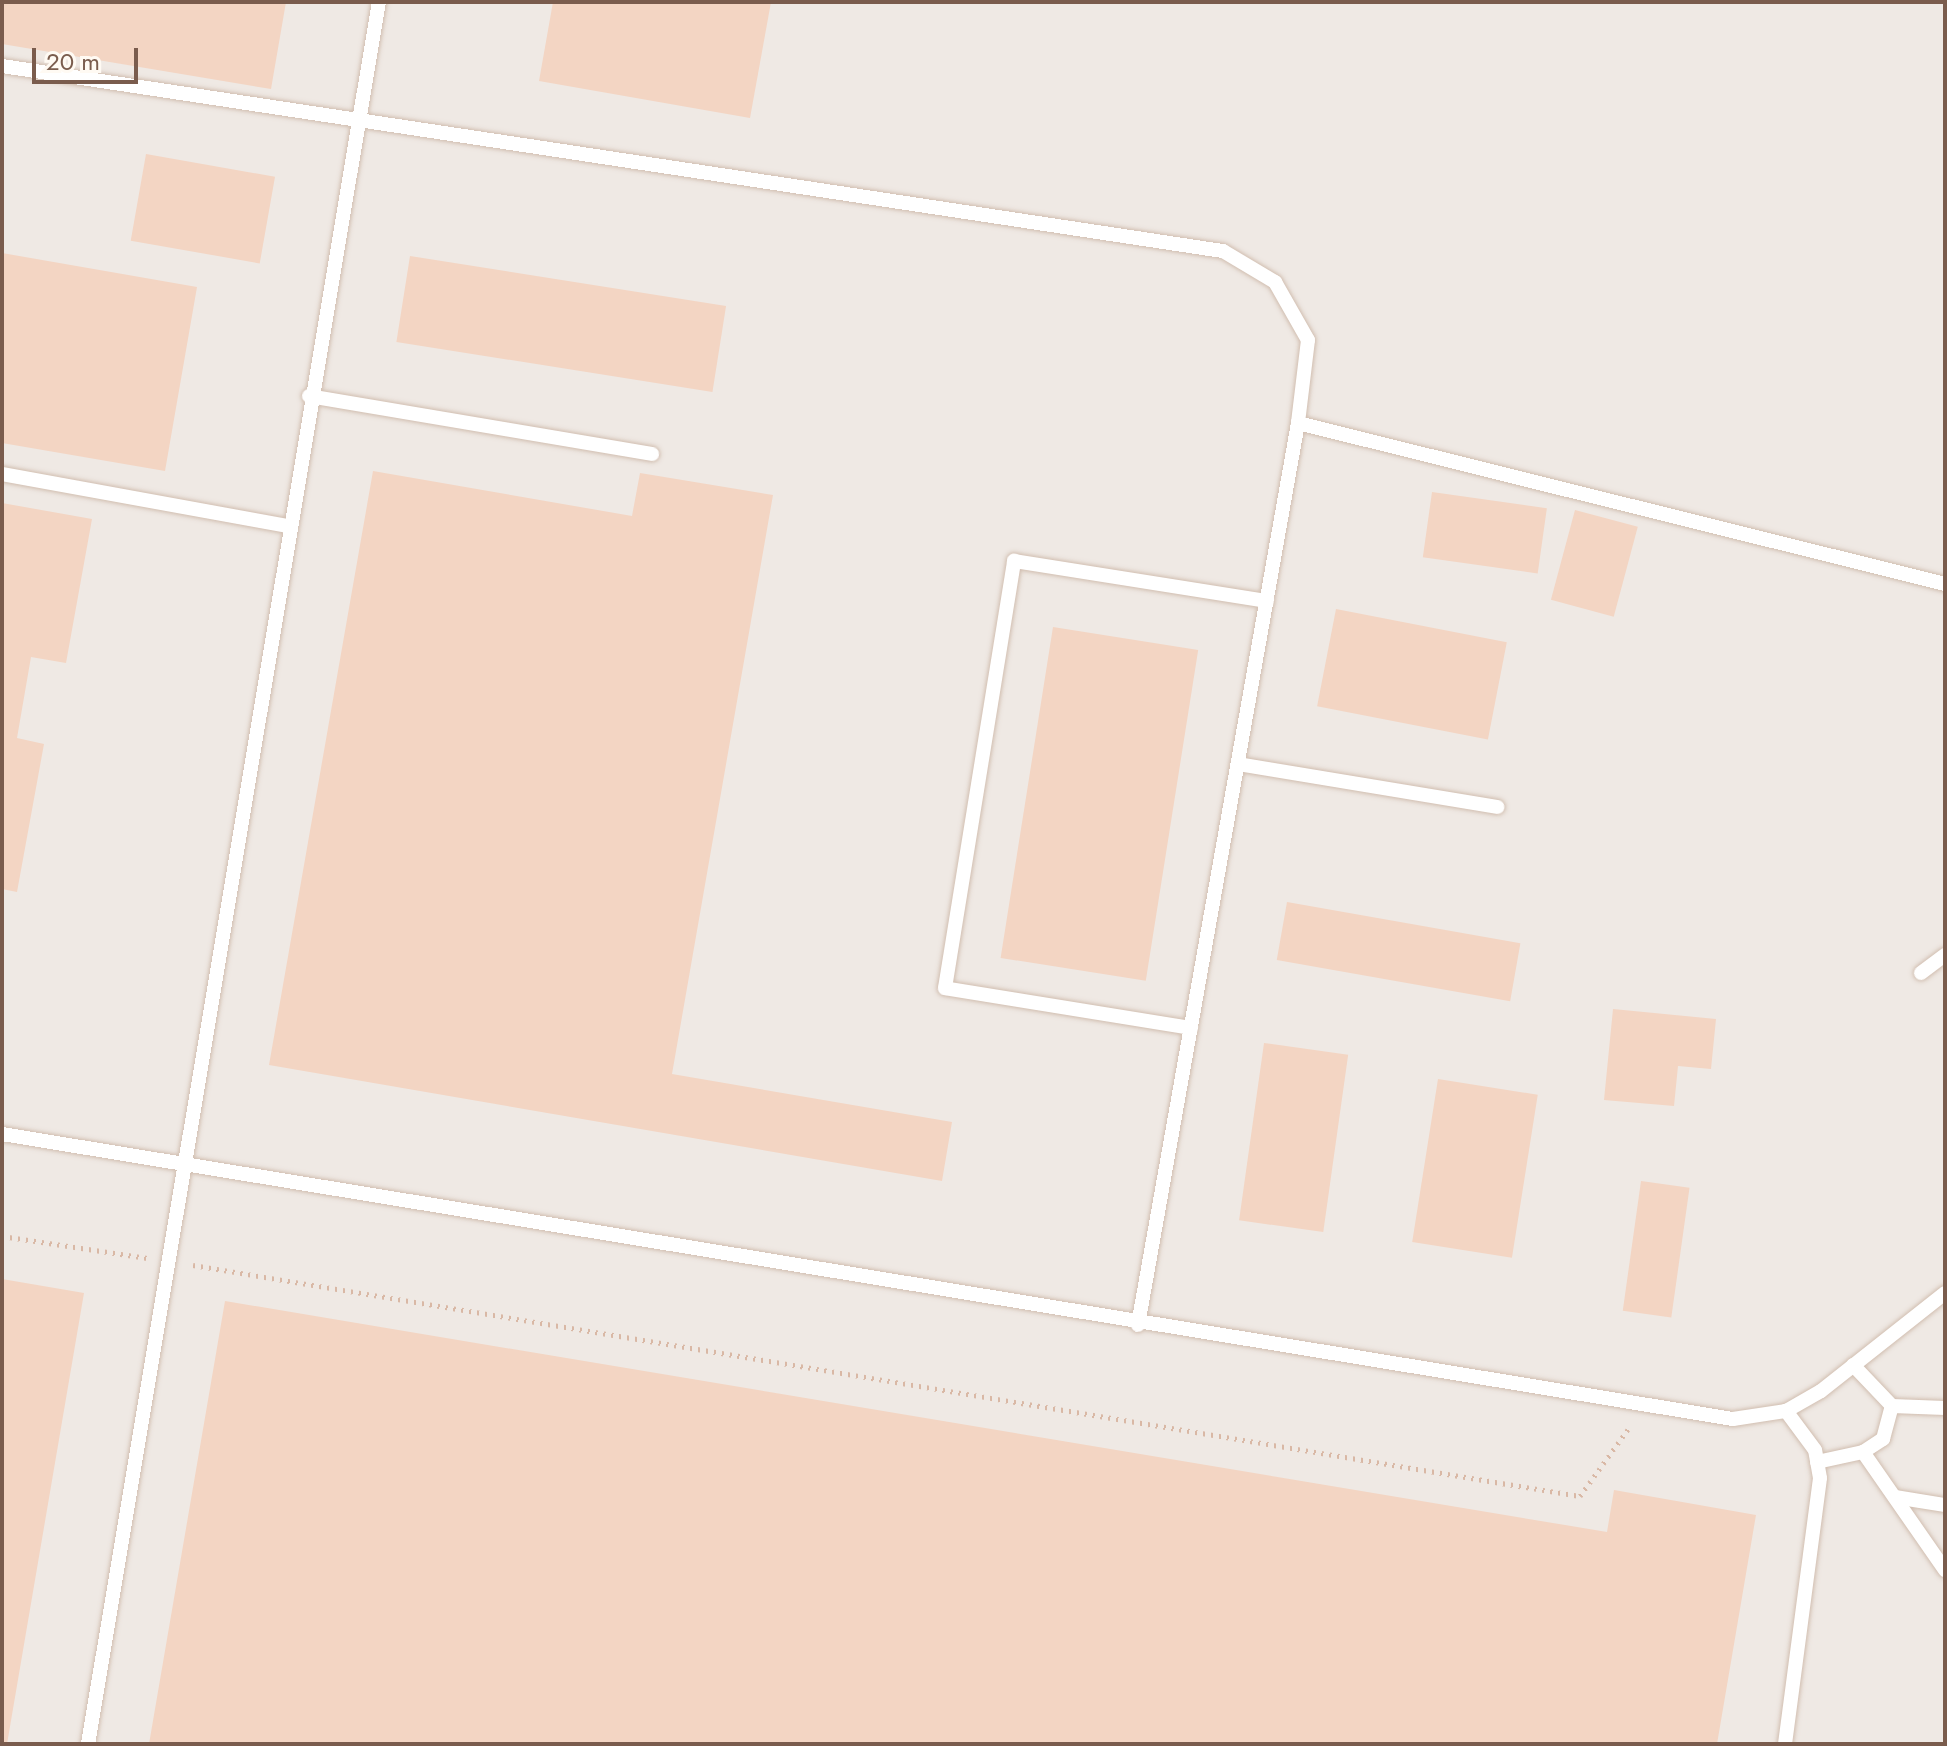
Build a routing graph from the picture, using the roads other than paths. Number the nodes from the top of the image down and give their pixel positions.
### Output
1 (379, 2) edge
2 (2, 66) edge
3 (354, 124) junction
4 (309, 396) junction
5 (1298, 423) junction
6 (652, 454) dead end
7 (2, 474) edge
8 (288, 526) junction
9 (1945, 584) edge
10 (1267, 601) junction
11 (1238, 764) junction
12 (1497, 807) dead end
13 (1945, 955) edge
14 (1921, 973) dead end
15 (1191, 1028) junction
16 (2, 1134) edge
17 (183, 1164) junction
18 (1945, 1293) edge
19 (1138, 1325) junction
20 (1853, 1365) junction
21 (1892, 1406) junction
22 (1945, 1408) edge
23 (1786, 1411) junction
24 (1863, 1452) junction
25 (1817, 1462) junction
26 (1895, 1497) junction
27 (1945, 1505) edge
28 (1945, 1570) edge
29 (88, 1744) edge
30 (1785, 1744) edge

1 - 3 lane
2 - 3 lane
3 - 4 lane
3 - 5 lane
4 - 6 lane
4 - 8 lane
5 - 9 lane
5 - 10 lane
7 - 8 lane
8 - 17 lane
10 - 11 lane
10 - 15 lane
11 - 12 lane
11 - 15 lane
13 - 14 lane
15 - 19 lane
16 - 17 lane
17 - 19 lane
17 - 29 lane
18 - 20 lane
19 - 23 lane
20 - 21 lane
20 - 23 lane
21 - 22 lane
21 - 24 lane
23 - 25 lane
24 - 25 lane
24 - 26 lane
25 - 30 lane
26 - 27 lane
26 - 28 lane

